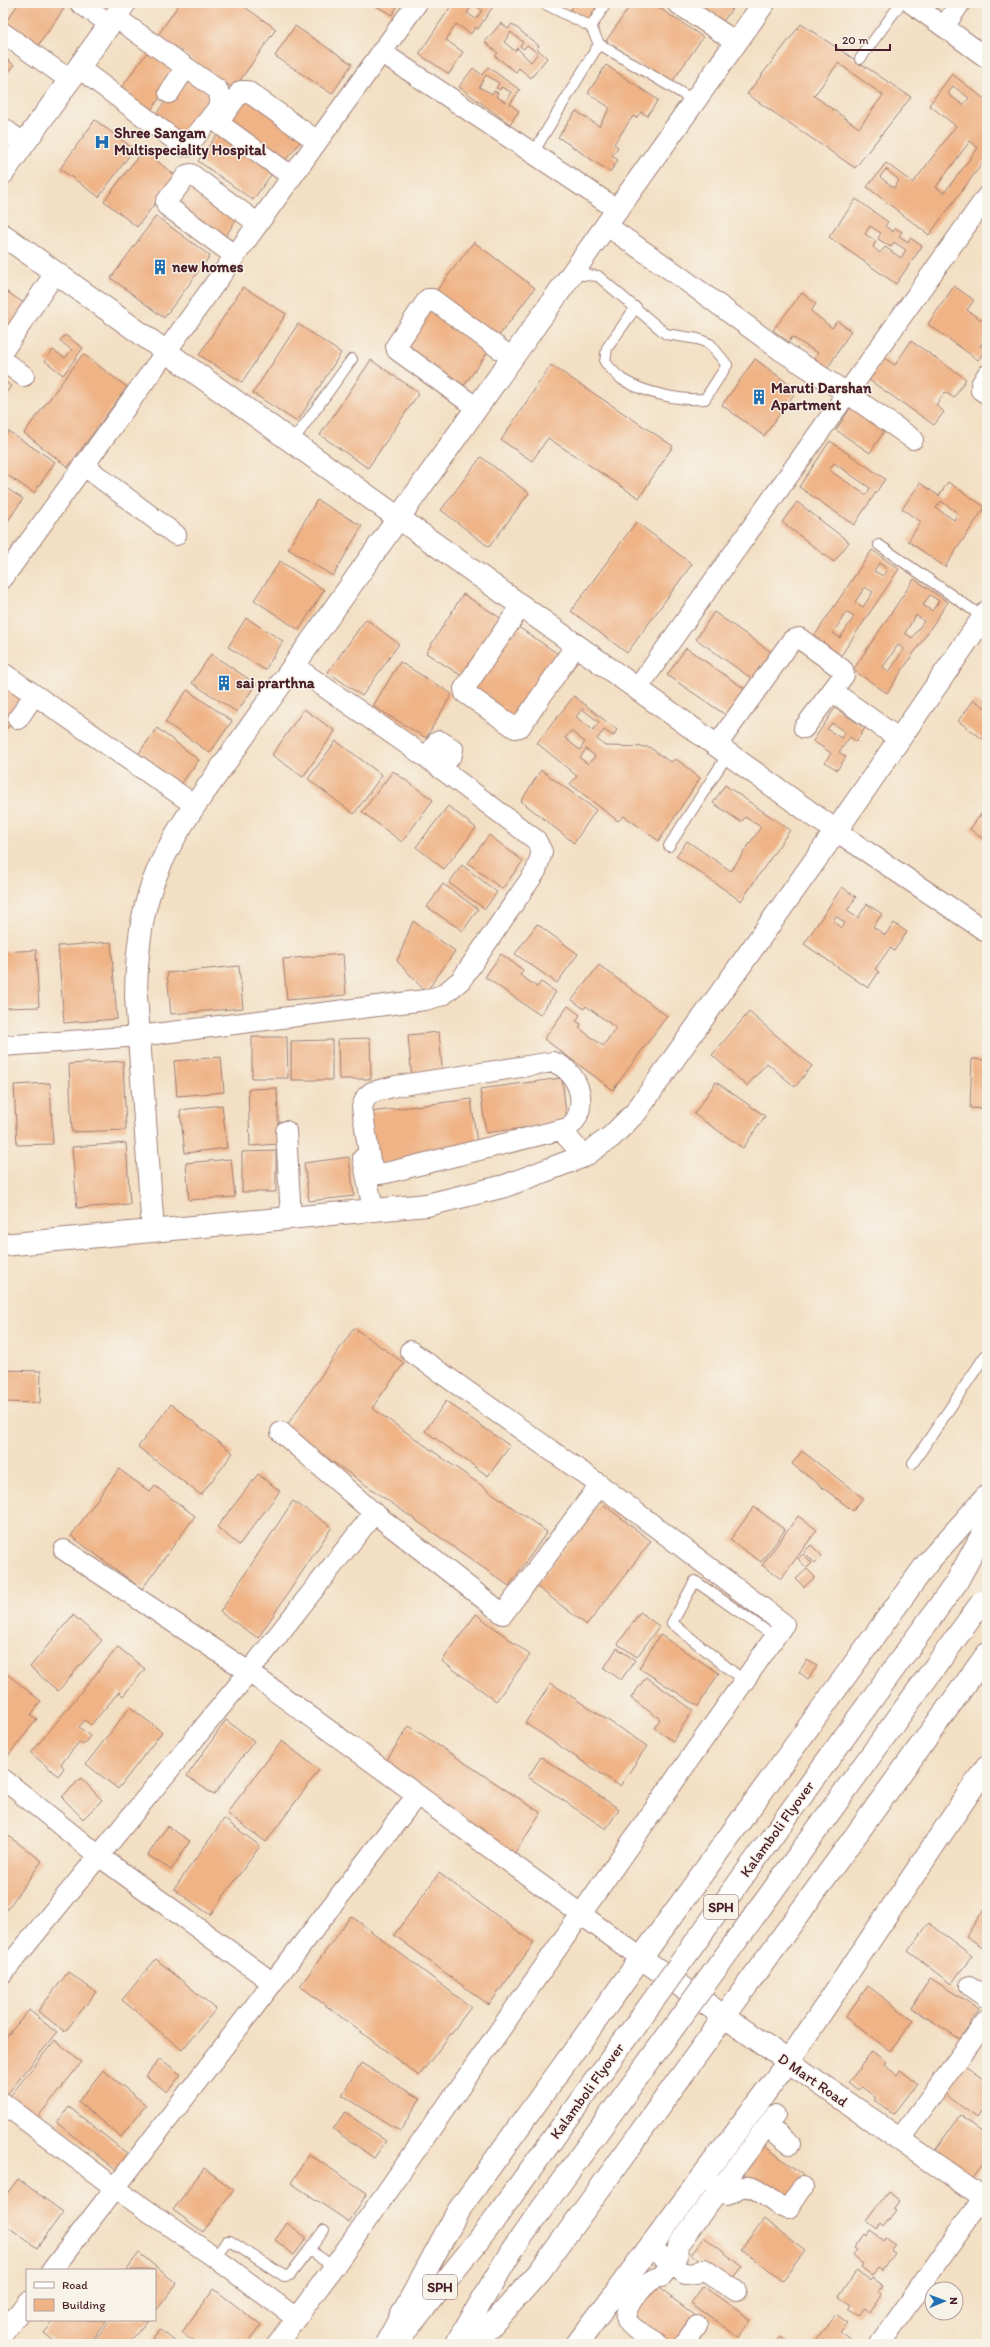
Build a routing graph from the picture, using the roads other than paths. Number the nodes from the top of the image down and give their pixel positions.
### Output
1 (80, 3) edge
2 (417, 3) edge
3 (543, 3) edge
4 (606, 3) edge
5 (677, 3) edge
6 (764, 3) edge
7 (901, 3) edge
8 (911, 3) edge
9 (955, 3) edge
10 (960, 3) edge
11 (117, 15) edge
12 (943, 26) junction
13 (591, 27) junction
14 (3, 33) edge
15 (736, 42) junction
16 (3, 44) edge
17 (599, 44) junction
18 (381, 52) junction
19 (987, 58) edge
20 (860, 59) dead end
21 (186, 67) junction
22 (72, 78) junction
23 (169, 93) dead end
24 (695, 101) junction
25 (3, 128) edge
26 (220, 131) dead end
27 (317, 141) junction
28 (533, 153) junction
29 (11, 156) edge
30 (290, 178) junction
31 (987, 196) edge
32 (612, 218) junction
33 (257, 223) junction
34 (3, 235) edge
35 (234, 255) junction
36 (55, 273) junction
37 (572, 274) junction
38 (636, 307) junction
39 (3, 351) edge
40 (164, 351) junction
41 (512, 358) junction
42 (352, 359) dead end
43 (3, 361) edge
44 (987, 375) edge
45 (15, 378) edge
46 (847, 393) junction
47 (987, 394) edge
48 (477, 408) junction
49 (913, 439) dead end
50 (292, 442) junction
51 (83, 465) junction
52 (399, 518) junction
53 (176, 535) dead end
54 (879, 545) dead end
55 (3, 578) edge
56 (521, 606) junction
57 (985, 615) edge
58 (576, 645) junction
59 (294, 666) junction
60 (3, 673) edge
61 (637, 689) junction
62 (832, 691) junction
63 (34, 694) junction
64 (18, 719) dead end
65 (804, 728) dead end
66 (899, 739) junction
67 (722, 750) junction
68 (195, 805) junction
69 (836, 831) junction
70 (669, 846) dead end
71 (987, 932) edge
72 (139, 1036) junction
73 (3, 1046) edge
74 (561, 1130) junction
75 (286, 1131) dead end
76 (360, 1144) dead end
77 (584, 1156) junction
78 (373, 1210) junction
79 (291, 1218) junction
80 (153, 1231) junction
81 (3, 1245) edge
82 (410, 1351) dead end
83 (987, 1353) edge
84 (281, 1432) dead end
85 (913, 1463) dead end
86 (600, 1485) junction
87 (987, 1496) edge
88 (374, 1513) junction
89 (987, 1526) edge
90 (64, 1550) dead end
91 (984, 1599) edge
92 (775, 1637) junction
93 (987, 1654) edge
94 (249, 1672) junction
95 (744, 1681) junction
96 (987, 1766) edge
97 (3, 1779) edge
98 (417, 1795) junction
99 (99, 1856) junction
100 (581, 1915) junction
101 (641, 1958) junction
102 (3, 1973) edge
103 (273, 1982) junction
104 (970, 1986) dead end
105 (987, 1998) edge
106 (724, 2017) junction
107 (987, 2020) edge
108 (788, 2062) junction
109 (3, 2102) edge
110 (899, 2140) junction
111 (790, 2144) dead end
112 (703, 2175) junction
113 (803, 2187) dead end
114 (115, 2188) junction
115 (720, 2189) junction
116 (985, 2198) edge
117 (324, 2230) dead end
118 (649, 2247) junction
119 (309, 2250) junction
120 (214, 2257) junction
121 (672, 2264) junction
122 (334, 2268) junction
123 (53, 2269) edge
124 (736, 2291) dead end
125 (26, 2303) edge
126 (296, 2318) junction
127 (697, 2326) dead end
128 (3, 2334) edge
129 (277, 2344) edge
130 (386, 2344) edge
131 (394, 2344) edge
132 (456, 2344) edge
133 (475, 2344) edge
134 (577, 2344) edge
135 (658, 2344) edge
136 (684, 2344) edge
137 (880, 2344) edge

1 - 11 street
2 - 18 street
3 - 13 lane
4 - 13 lane
5 - 15 street
6 - 15 main road
7 - 20 lane
8 - 12 street
9 - 12 street
10 - 12 street
11 - 21 street
11 - 22 main road
12 - 19 street
13 - 17 lane
14 - 22 street
15 - 24 main road
16 - 22 street
17 - 24 lane
17 - 28 lane
18 - 27 street
18 - 28 street
21 - 22 street
21 - 23 street
22 - 29 main road
24 - 32 main road
25 - 29 street
26 - 30 street
27 - 30 street
27 - 30 street
28 - 32 street
30 - 33 street
31 - 46 street
32 - 37 main road
32 - 46 street
33 - 35 street
33 - 35 street
34 - 36 main road
35 - 40 street
36 - 39 street
36 - 40 main road
37 - 38 lane
37 - 41 main road
38 - 38 lane
40 - 50 main road
40 - 51 street
41 - 48 main road
41 - 48 street
42 - 50 lane
43 - 45 street
44 - 47 street
46 - 49 street
46 - 61 street
48 - 52 main road
50 - 52 main road
51 - 53 street
51 - 55 street
52 - 56 main road
52 - 59 main road
54 - 57 lane
56 - 58 main road
56 - 58 street
57 - 66 main road
58 - 61 main road
59 - 68 main road
59 - 72 street
60 - 63 street
61 - 67 main road
62 - 65 street
62 - 66 street
62 - 67 street
63 - 64 street
63 - 68 street
66 - 69 main road
67 - 69 main road
67 - 70 lane
68 - 72 main road
69 - 71 street
69 - 77 main road
72 - 73 street
72 - 80 main road
74 - 74 street
74 - 77 street
75 - 79 street
76 - 78 street
77 - 78 main road
78 - 79 main road
79 - 80 main road
80 - 81 main road
82 - 86 street
83 - 85 lane
84 - 88 street
86 - 88 street
86 - 92 street
87 - 101 main road
88 - 94 street
89 - 131 main road, Kalamboli Flyover / SPH, bridge
90 - 94 street
91 - 132 main road, SPH, bridge
92 - 95 street
92 - 95 lane
93 - 106 main road
94 - 98 street
94 - 99 street
95 - 100 street
96 - 108 main road
97 - 99 street
98 - 100 street
98 - 103 street
99 - 102 street
99 - 103 street
100 - 101 street
100 - 122 street
101 - 106 main road, D Mart Road
101 - 130 main road
103 - 114 street
104 - 105 street
106 - 108 main road, D Mart Road
106 - 133 main road
107 - 110 street
108 - 110 main road, D Mart Road
108 - 112 main road
109 - 114 street
110 - 116 main road, D Mart Road
111 - 115 street
112 - 115 street
112 - 118 main road
113 - 115 street
114 - 120 street
114 - 123 street
115 - 121 street
116 - 137 street
117 - 119 lane
118 - 121 street
118 - 134 main road
119 - 120 lane
119 - 122 lane
120 - 126 street
121 - 124 street
121 - 135 street
122 - 126 street
125 - 128 street
126 - 129 street
127 - 136 street

